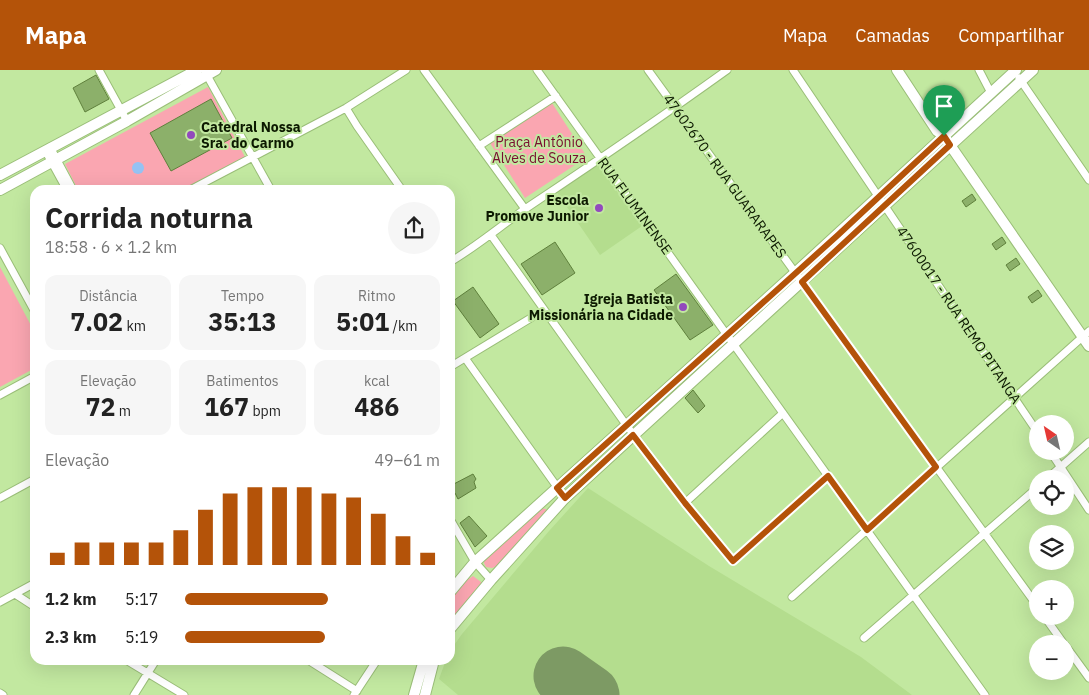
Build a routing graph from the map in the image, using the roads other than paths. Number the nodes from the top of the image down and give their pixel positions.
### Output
1 (99, 70) edge
2 (197, 70) edge
3 (216, 70) edge
4 (406, 70) edge
5 (424, 70) edge
6 (537, 70) edge
7 (648, 70) edge
8 (727, 70) edge
9 (794, 70) edge
10 (897, 70) edge
11 (903, 70) edge
12 (978, 70) edge
13 (1016, 70) edge
14 (1033, 70) edge
15 (205, 73) edge
16 (1021, 81) junction
17 (991, 93) junction
18 (556, 96) junction
19 (675, 107) junction
20 (346, 108) junction
21 (121, 111) junction
22 (976, 114) junction
23 (127, 121) junction
24 (944, 136) junction
25 (950, 145) junction
26 (479, 146) junction
27 (48, 149) junction
28 (253, 157) junction
29 (601, 159) junction
30 (54, 160) junction
31 (0, 175) edge
32 (1089, 180) edge
33 (65, 185) edge
34 (70, 185) edge
35 (200, 185) edge
36 (268, 185) edge
37 (398, 185) edge
38 (0, 190) edge
39 (882, 201) junction
40 (525, 209) junction
41 (491, 235) junction
42 (0, 248) edge
43 (455, 258) edge
44 (795, 273) junction
45 (802, 282) junction
46 (30, 303) edge
47 (544, 310) junction
48 (1086, 334) edge
49 (730, 339) junction
50 (1089, 346) edge
51 (465, 358) junction
52 (455, 364) edge
53 (30, 379) edge
54 (0, 395) edge
55 (661, 395) junction
56 (1014, 398) junction
57 (668, 404) junction
58 (783, 413) junction
59 (1029, 420) edge
60 (630, 430) junction
61 (1089, 442) edge
62 (1056, 460) edge
63 (936, 467) junction
64 (1060, 467) junction
65 (1056, 470) edge
66 (828, 476) junction
67 (30, 482) edge
68 (557, 488) junction
69 (1029, 495) edge
70 (0, 498) edge
71 (565, 498) junction
72 (685, 503) junction
73 (1089, 510) edge
74 (455, 528) edge
75 (867, 530) junction
76 (984, 533) junction
77 (474, 562) junction
78 (491, 580) junction
79 (30, 586) edge
80 (455, 586) edge
81 (15, 594) junction
82 (914, 595) junction
83 (1029, 595) edge
84 (792, 597) dead end
85 (0, 602) edge
86 (30, 604) edge
87 (455, 623) edge
88 (864, 638) dead end
89 (1074, 657) edge
90 (134, 665) edge
91 (153, 665) edge
92 (315, 665) edge
93 (374, 665) edge
94 (429, 665) edge
95 (430, 665) edge
96 (148, 673) junction
97 (1089, 678) edge
98 (356, 693) edge
99 (134, 695) edge
100 (184, 695) edge
101 (414, 695) edge
102 (425, 695) edge
103 (985, 695) edge

1 - 21 street
2 - 21 street
3 - 15 street
4 - 20 street
5 - 26 street
6 - 18 street, RUA FLUMINENSE
7 - 19 street, 47602670 - RUA GUARARAPES
8 - 19 street
9 - 39 street, 47600017 - RUA REMO PITANGA
10 - 24 street
11 - 24 street
12 - 17 street
13 - 16 street
13 - 17 street
14 - 16 street
15 - 23 street
15 - 28 street
16 - 22 street
16 - 32 street
17 - 22 street
18 - 26 street
18 - 29 street, RUA FLUMINENSE
19 - 29 street
19 - 44 street, 47602670 - RUA GUARARAPES
20 - 28 street
20 - 37 street
21 - 23 street
21 - 27 street
22 - 24 street
22 - 25 street
23 - 30 street
24 - 25 street
24 - 39 street
25 - 39 street
25 - 48 street
26 - 40 street
27 - 30 street
27 - 31 street
28 - 35 street
28 - 36 street
29 - 40 street
29 - 49 street, RUA FLUMINENSE
30 - 33 street
30 - 34 street
30 - 38 street
39 - 44 street
39 - 45 street
39 - 56 street, 47600017 - RUA REMO PITANGA
40 - 41 street
41 - 43 street
41 - 47 street
42 - 46 street
44 - 45 street, 47602670 - RUA GUARARAPES
44 - 49 street
45 - 49 street
45 - 63 street, 47602670 - RUA GUARARAPES
47 - 51 street
47 - 60 street
48 - 50 street
48 - 56 street
49 - 55 street
49 - 57 street
49 - 58 street, RUA FLUMINENSE
51 - 52 street
51 - 68 street
53 - 54 street
55 - 57 street
55 - 60 street
56 - 59 street, 47600017 - RUA REMO PITANGA
56 - 63 street
57 - 60 street
58 - 66 street, RUA FLUMINENSE
58 - 72 street
60 - 68 street
60 - 71 street
60 - 72 street
61 - 64 street
62 - 64 street
63 - 75 street
63 - 76 street, 47602670 - RUA GUARARAPES
64 - 65 street
64 - 73 street
66 - 72 street
66 - 75 street, RUA FLUMINENSE
67 - 70 street
68 - 71 street
68 - 77 street
69 - 76 street
71 - 78 street
74 - 77 street
75 - 82 street, RUA FLUMINENSE
75 - 84 street
76 - 82 street
76 - 83 street, 47602670 - RUA GUARARAPES
77 - 78 street
77 - 80 street
78 - 87 street
79 - 81 street
81 - 85 street
81 - 86 street
82 - 88 street
82 - 103 street, RUA FLUMINENSE
89 - 97 street
90 - 96 street
91 - 96 street
92 - 98 street
93 - 98 street
94 - 101 street
95 - 102 street
96 - 99 street
96 - 100 street

